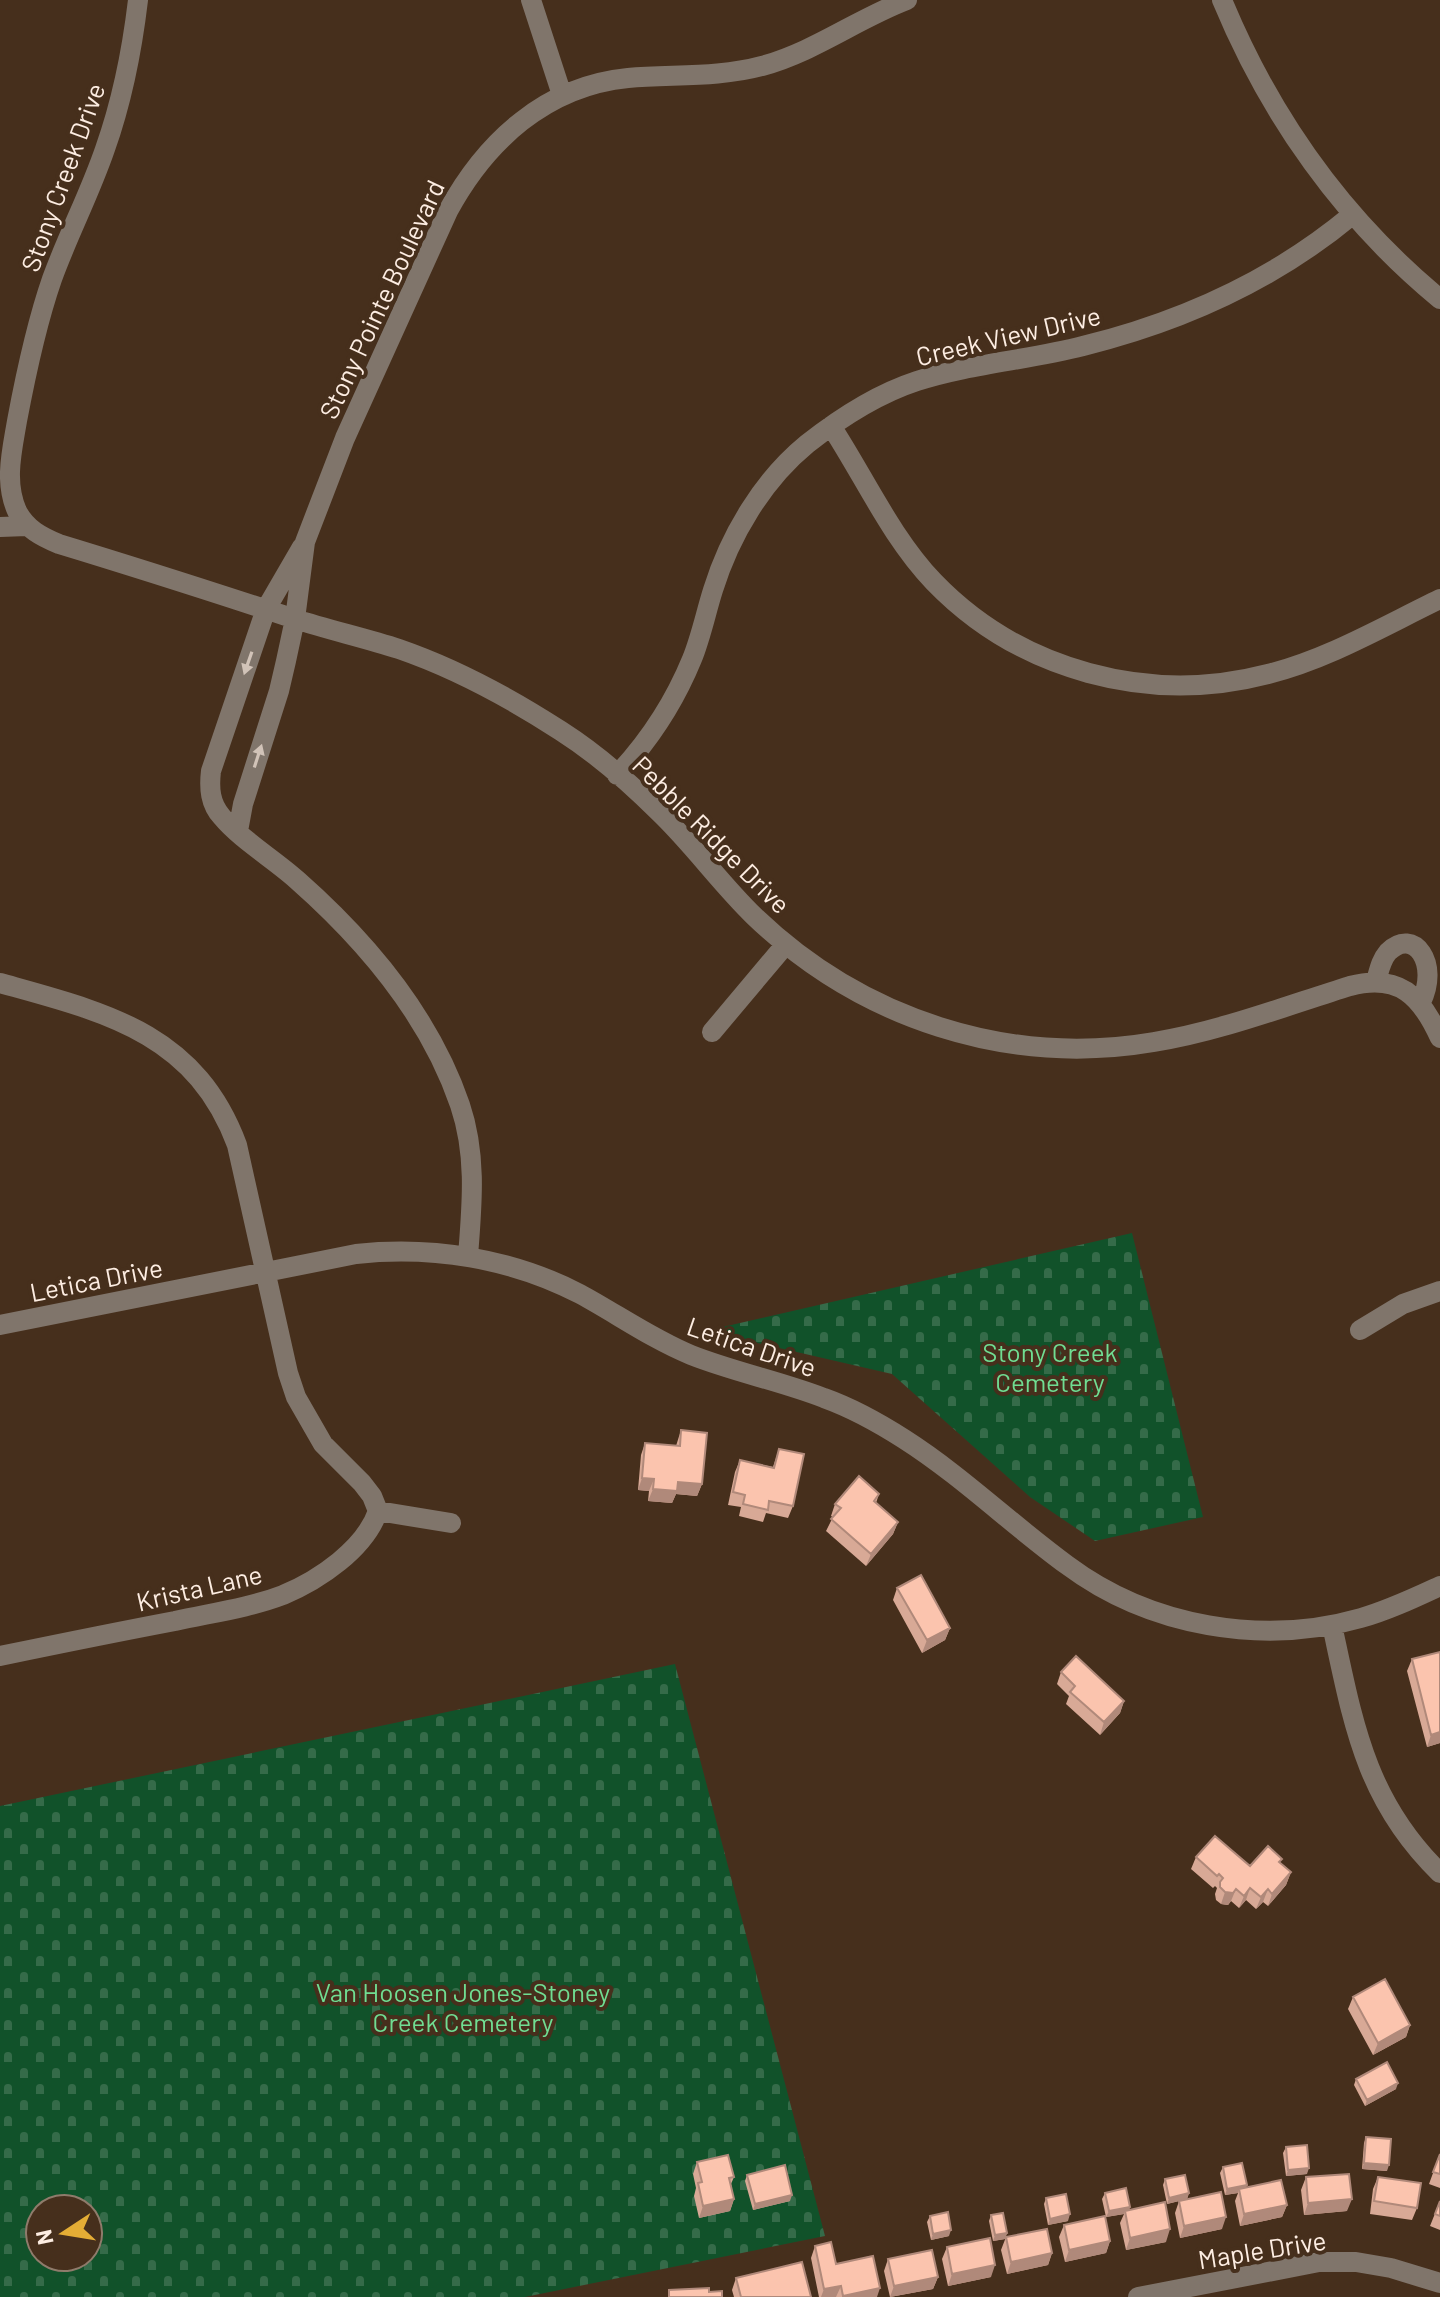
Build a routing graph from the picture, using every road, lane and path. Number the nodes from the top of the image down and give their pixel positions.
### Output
1 (138, 0) edge
2 (531, 0) edge
3 (907, 0) edge
4 (1222, 0) edge
5 (562, 95) junction
6 (1352, 215) junction
7 (1440, 299) edge
8 (831, 426) junction
9 (5, 465) edge
10 (27, 526) junction
11 (0, 527) edge
12 (305, 542) junction
13 (1440, 599) edge
14 (266, 609) junction
15 (295, 619) junction
16 (617, 775) junction
17 (238, 831) junction
18 (786, 944) junction
19 (1376, 981) junction
20 (0, 983) edge
21 (1421, 1002) junction
22 (712, 1032) dead end
23 (1440, 1038) edge
24 (468, 1256) junction
25 (265, 1272) junction
26 (1440, 1291) edge
27 (0, 1325) edge
28 (1360, 1330) dead end
29 (378, 1511) junction
30 (451, 1523) dead end
31 (1440, 1586) edge
32 (1332, 1625) junction
33 (0, 1656) edge
34 (1440, 1873) edge
35 (1440, 2283) edge
36 (1138, 2297) edge

1 - 9 street, Stony Creek Drive
2 - 5 street
3 - 5 street, Stony Pointe Boulevard
4 - 6 street
5 - 12 street, Stony Pointe Boulevard
6 - 7 street
6 - 8 street, Creek View Drive
8 - 13 street
8 - 16 street, Creek View Drive
9 - 10 street, Stony Creek Drive
10 - 11 street
10 - 14 street, Pebble Ridge Drive
12 - 14 street, Stony Pointe Boulevard
12 - 15 street, Stony Pointe Boulevard
14 - 15 street, Pebble Ridge Drive
14 -> 17 street, Stony Pointe Boulevard
15 - 16 street, Pebble Ridge Drive
17 -> 15 street, Stony Pointe Boulevard
16 - 18 street, Pebble Ridge Drive
17 - 24 street, Stony Pointe Boulevard
18 - 19 street, Pebble Ridge Drive
18 - 22 street
19 - 21 street
19 - 21 street
20 - 25 street
21 - 23 street
24 - 25 street, Letica Drive
24 - 32 street, Letica Drive
25 - 27 street, Letica Drive
25 - 29 street
26 - 28 street
29 - 30 street
29 - 33 street, Krista Lane
31 - 32 street, Letica Drive
32 - 34 street
35 - 36 street, Maple Drive

